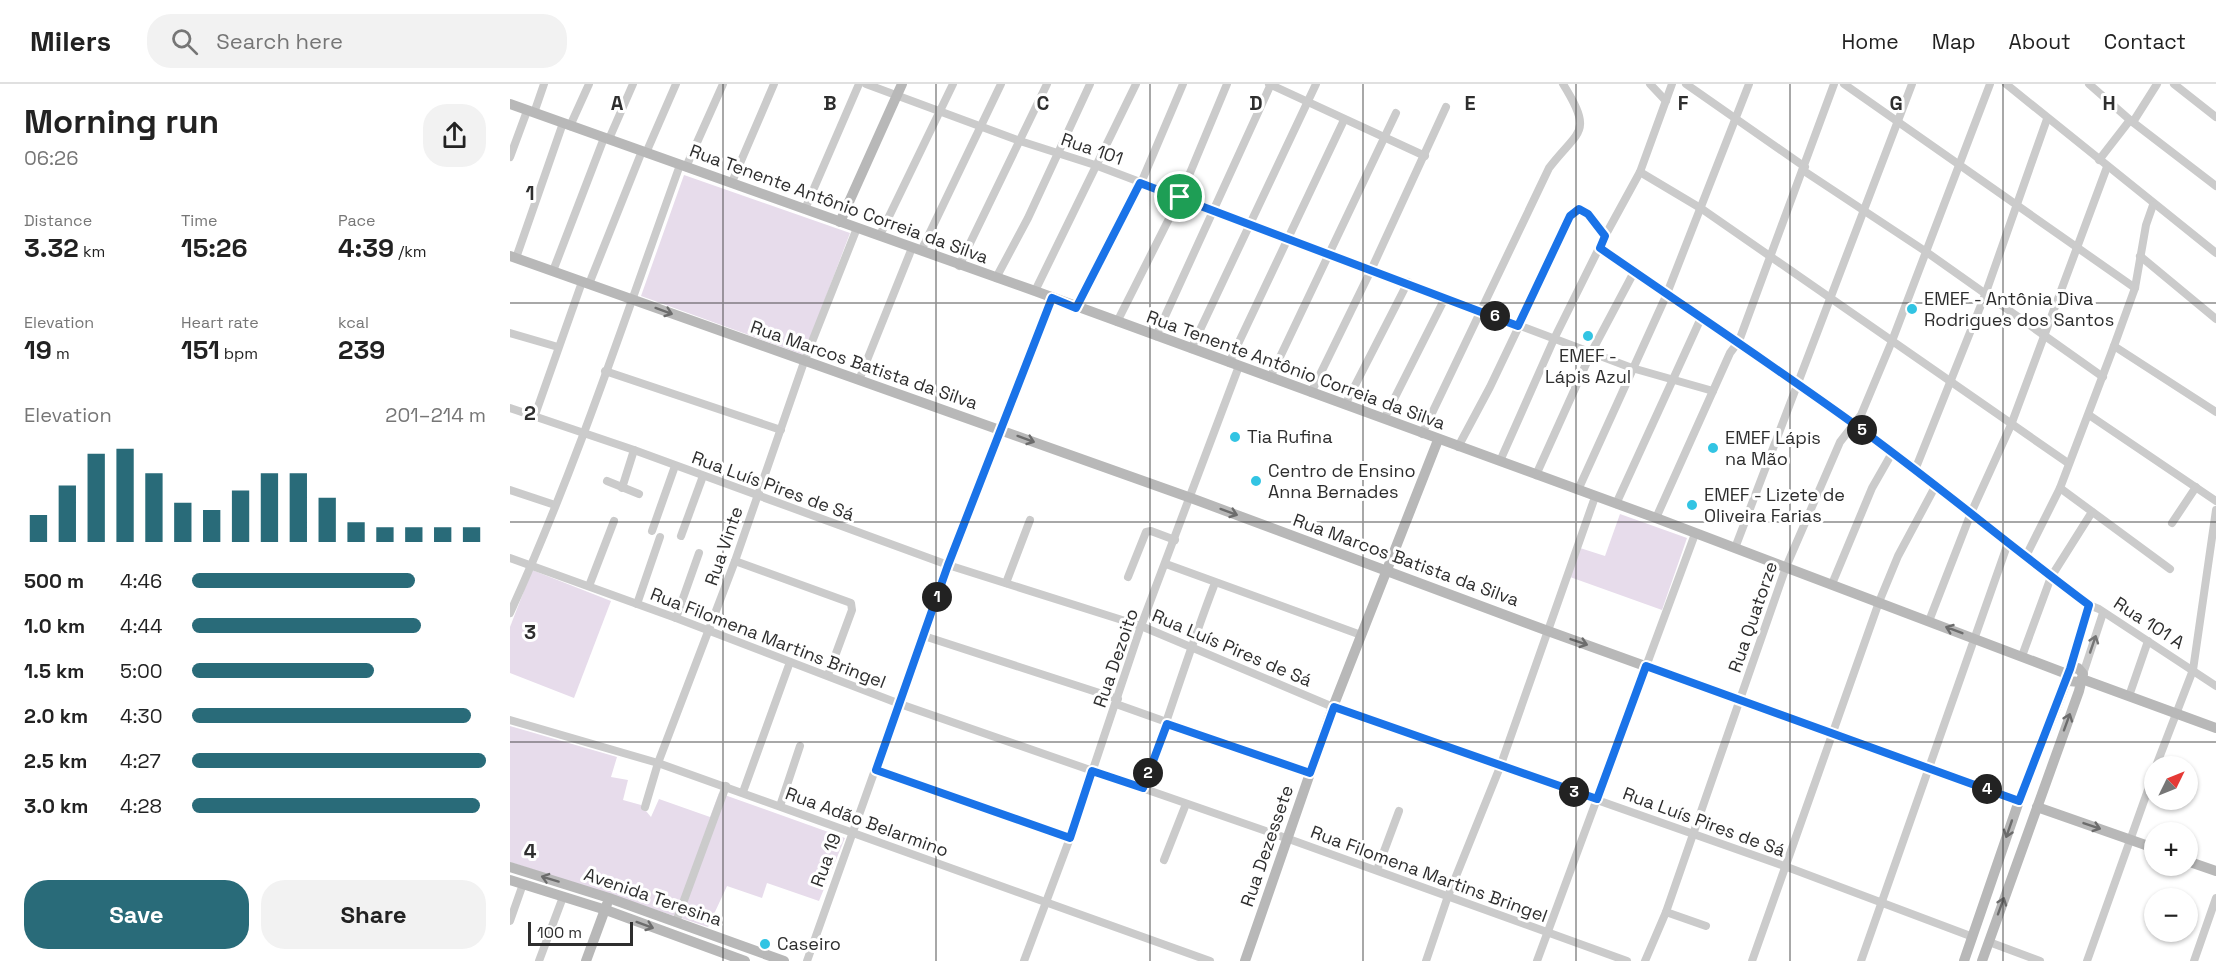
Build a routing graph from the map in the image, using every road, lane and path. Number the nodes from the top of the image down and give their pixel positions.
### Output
1 (544, 84) edge
2 (589, 84) edge
3 (633, 84) edge
4 (676, 84) edge
5 (723, 84) edge
6 (774, 84) edge
7 (859, 84) edge
8 (867, 84) edge
9 (902, 84) edge
10 (953, 84) edge
11 (1000, 84) edge
12 (1047, 84) edge
13 (1089, 84) edge
14 (1136, 84) edge
15 (1183, 84) edge
16 (1227, 84) edge
17 (1270, 84) edge
18 (1316, 84) edge
19 (1563, 84) edge
20 (1650, 84) edge
21 (1672, 84) edge
22 (1686, 84) edge
23 (1749, 84) edge
24 (1834, 84) edge
25 (1844, 84) edge
26 (1912, 84) edge
27 (1990, 84) edge
28 (2006, 84) edge
29 (2090, 84) edge
30 (2157, 84) edge
31 (2174, 84) edge
32 (897, 96) junction
33 (1666, 101) junction
34 (1307, 102) junction
35 (510, 104) edge
36 (1446, 106) dead end
37 (941, 111) junction
38 (531, 112) junction
39 (1396, 113) dead end
40 (1736, 116) junction
41 (2216, 117) edge
42 (2048, 119) junction
43 (1344, 120) junction
44 (2132, 121) junction
45 (1896, 122) junction
46 (567, 125) junction
47 (981, 126) junction
48 (606, 139) junction
49 (1386, 139) junction
50 (1020, 141) junction
51 (644, 152) junction
52 (1057, 153) junction
53 (1425, 156) junction
54 (510, 157) edge
55 (2099, 160) junction
56 (1958, 164) junction
57 (1095, 165) junction
58 (683, 166) junction
59 (2107, 167) junction
60 (1804, 169) junction
61 (1641, 172) junction
62 (732, 182) junction
63 (1140, 183) junction
64 (2216, 186) edge
65 (1180, 197) junction
66 (2017, 205) junction
67 (2153, 205) junction
68 (805, 209) junction
69 (1702, 209) junction
70 (1215, 211) junction
71 (1865, 211) junction
72 (840, 222) junction
73 (1252, 225) junction
74 (857, 228) junction
75 (880, 236) junction
76 (1605, 236) junction
77 (1288, 238) junction
78 (2077, 247) junction
79 (1600, 248) junction
80 (916, 250) junction
81 (1925, 251) junction
82 (1331, 253) junction
83 (2216, 253) edge
84 (1771, 256) junction
85 (2140, 256) junction
86 (513, 257) edge
87 (959, 266) junction
88 (1372, 268) junction
89 (553, 271) junction
90 (1634, 272) junction
91 (996, 278) junction
92 (1408, 282) junction
93 (586, 283) junction
94 (2135, 288) junction
95 (1035, 291) junction
96 (1985, 295) junction
97 (1666, 296) junction
98 (1052, 298) junction
99 (1445, 298) junction
100 (1831, 299) junction
101 (631, 300) junction
102 (1076, 308) junction
103 (1481, 310) junction
104 (1701, 318) junction
105 (2216, 319) edge
106 (1116, 322) junction
107 (1518, 326) junction
108 (510, 333) edge
109 (1156, 336) junction
110 (2044, 336) junction
111 (1554, 339) junction
112 (1738, 340) junction
113 (1892, 341) junction
114 (2114, 346) junction
115 (558, 347) junction
116 (1191, 349) junction
117 (1591, 353) junction
118 (804, 362) junction
119 (1234, 365) junction
120 (1632, 368) junction
121 (605, 371) junction
122 (2103, 377) junction
123 (1270, 378) junction
124 (859, 380) junction
125 (1672, 382) junction
126 (1950, 382) junction
127 (1798, 385) junction
128 (1713, 391) junction
129 (1311, 393) junction
130 (1345, 405) junction
131 (510, 408) edge
132 (2216, 412) edge
133 (535, 415) junction
134 (2089, 415) junction
135 (1384, 419) junction
136 (1855, 425) junction
137 (2011, 425) junction
138 (781, 430) junction
139 (1001, 430) junction
140 (583, 432) junction
141 (1422, 434) junction
142 (1438, 440) junction
143 (1458, 447) junction
144 (634, 450) junction
145 (1892, 453) junction
146 (1500, 461) junction
147 (2068, 463) junction
148 (675, 466) junction
149 (1915, 470) junction
150 (1536, 475) junction
151 (703, 476) junction
152 (607, 481) dead end
153 (1936, 485) junction
154 (2196, 487) junction
155 (621, 488) junction
156 (2060, 488) junction
157 (510, 490) edge
158 (1578, 490) junction
159 (639, 494) dead end
160 (757, 496) junction
161 (1594, 497) junction
162 (1191, 498) junction
163 (2216, 501) edge
164 (1616, 504) junction
165 (555, 505) junction
166 (2216, 510) edge
167 (2092, 512) junction
168 (1971, 513) junction
169 (1656, 518) junction
170 (1030, 520) dead end
171 (614, 521) dead end
172 (2172, 523) dead end
173 (652, 531) dead end
174 (1695, 534) junction
175 (681, 536) dead end
176 (660, 537) dead end
177 (1175, 540) junction
178 (2008, 543) junction
179 (1735, 548) junction
180 (699, 553) dead end
181 (2026, 556) junction
182 (510, 558) edge
183 (735, 561) junction
184 (1166, 564) junction
185 (948, 565) junction
186 (532, 566) junction
187 (1785, 567) junction
188 (2170, 569) dead end
189 (1387, 570) junction
190 (1128, 577) dead end
191 (2051, 577) junction
192 (1006, 583) junction
193 (1215, 583) junction
194 (1832, 584) junction
195 (589, 586) junction
196 (1879, 602) junction
197 (637, 604) junction
198 (2089, 605) junction
199 (510, 613) edge
200 (2103, 613) junction
201 (676, 618) junction
202 (1929, 621) junction
203 (1142, 626) junction
204 (709, 631) junction
205 (1548, 631) junction
206 (1361, 635) junction
207 (924, 636) junction
208 (1975, 638) junction
209 (2148, 641) junction
210 (1190, 646) junction
211 (2022, 656) junction
212 (790, 662) junction
213 (1646, 666) junction
214 (2193, 670) junction
215 (2068, 673) junction
216 (828, 675) junction
217 (2081, 678) junction
218 (2216, 686) edge
219 (2129, 696) junction
220 (1741, 699) junction
221 (1117, 701) junction
222 (900, 704) junction
223 (1334, 707) junction
224 (2175, 714) junction
225 (510, 720) edge
226 (1167, 724) junction
227 (2216, 729) edge
228 (1835, 734) junction
229 (800, 746) dead end
230 (2160, 756) edge
231 (658, 763) junction
232 (1500, 767) junction
233 (1930, 768) junction
234 (876, 770) junction
235 (1092, 771) junction
236 (1310, 773) junction
237 (726, 786) junction
238 (1143, 788) junction
239 (743, 792) junction
240 (1597, 799) junction
241 (2019, 801) junction
242 (2144, 801) edge
243 (1186, 804) junction
244 (780, 806) junction
245 (645, 807) dead end
246 (2037, 807) junction
247 (1399, 810) dead end
248 (852, 833) junction
249 (1692, 836) junction
250 (1070, 838) junction
251 (1286, 838) junction
252 (2130, 840) junction
253 (2144, 845) edge
254 (1164, 860) dead end
255 (2198, 865) edge
256 (510, 867) edge
257 (1787, 867) junction
258 (1377, 870) junction
259 (2216, 871) edge
260 (510, 880) edge
261 (523, 884) junction
262 (1448, 896) junction
263 (563, 897) junction
264 (609, 898) junction
265 (2216, 898) edge
266 (1045, 903) junction
267 (1883, 904) junction
268 (606, 910) junction
269 (1666, 912) junction
270 (510, 921) edge
271 (676, 922) junction
272 (1706, 926) dead end
273 (1547, 932) junction
274 (1973, 937) junction
275 (1989, 942) junction
276 (539, 961) edge
277 (586, 961) edge
278 (745, 961) edge
279 (784, 961) edge
280 (807, 961) edge
281 (1024, 961) edge
282 (1210, 961) edge
283 (1245, 961) edge
284 (1426, 961) edge
285 (1537, 961) edge
286 (1627, 961) edge
287 (1645, 961) edge
288 (1752, 961) edge
289 (1861, 961) edge
290 (1964, 961) edge
291 (1982, 961) edge
292 (2040, 961) edge
293 (2087, 961) edge
294 (2194, 961) edge

1 - 38 street
2 - 46 street
3 - 48 street
4 - 51 street
5 - 58 street
6 - 62 street
7 - 68 street
8 - 32 street, Rua 101
9 - 32 main road
10 - 37 street
11 - 47 street
12 - 50 street
13 - 52 street
14 - 57 street
15 - 63 street
16 - 65 street
17 - 34 street
17 - 70 street
18 - 34 street
19 - 103 street
20 - 33 street
21 - 33 street
22 - 40 street
23 - 40 street
24 - 60 street
25 - 45 street
26 - 45 street
27 - 56 street, Rua Quatorze
28 - 42 street
29 - 44 street
30 - 44 street
31 - 41 street
32 - 37 street, Rua 101
32 - 72 main road
33 - 61 street
34 - 43 street
34 - 73 street
35 - 38 main road, Rua Tenente Antônio Correia da Silva
36 - 53 street
37 - 47 street, Rua 101
37 - 75 street
38 - 46 main road, Rua Tenente Antônio Correia da Silva
38 - 54 street
39 - 49 street
40 - 60 street
40 - 69 street
42 - 55 street
42 - 66 street
43 - 49 street
43 - 77 street, Rua Dezoito
44 - 55 street
44 - 64 street
45 - 56 street
45 - 71 street
46 - 48 main road, Rua Tenente Antônio Correia da Silva
46 - 86 street
47 - 50 street, Rua 101
47 - 80 street
48 - 51 main road, Rua Tenente Antônio Correia da Silva
48 - 89 street
49 - 53 street
49 - 82 street
50 - 52 street, Rua 101
50 - 87 street
51 - 58 main road, Rua Tenente Antônio Correia da Silva
51 - 93 street
52 - 57 street, Rua 101
52 - 91 street
53 - 88 street
55 - 59 street
56 - 66 street
56 - 81 street, Rua Quatorze
57 - 63 street, Rua 101
57 - 95 street
58 - 62 main road, Rua Tenente Antônio Correia da Silva
58 - 101 street
59 - 67 street
59 - 78 street
60 - 71 street
60 - 84 street
61 - 69 street
61 - 76 street
62 - 68 main road, Rua Tenente Antônio Correia da Silva
63 - 65 street, Rua 101
63 - 102 street
65 - 70 street, Rua 101
65 - 106 street
66 - 78 street
66 - 96 street
67 - 83 street
67 - 85 street
68 - 72 main road, Rua Tenente Antônio Correia da Silva
69 - 84 street
69 - 97 street
70 - 73 street, Rua 101
70 - 109 street
71 - 81 street
71 - 100 street
72 - 74 main road, Rua Tenente Antônio Correia da Silva
73 - 77 street, Rua 101
73 - 116 street
74 - 75 main road, Rua Tenente Antônio Correia da Silva
74 - 118 street, Rua Vinte
75 - 80 main road, Rua Tenente Antônio Correia da Silva
76 - 79 street
76 - 107 street
77 - 82 street, Rua 101
77 - 119 street, Rua Dezoito
78 - 94 street
78 - 110 street
79 - 90 street, Rua 101 A
79 - 111 street
80 - 87 main road, Rua Tenente Antônio Correia da Silva
80 - 124 street
81 - 96 street
81 - 113 street, Rua Quatorze
82 - 88 street, Rua 101
82 - 123 street
84 - 100 street
84 - 112 street
85 - 94 street
85 - 105 street
86 - 89 main road, Rua Marcos Batista da Silva
87 - 91 main road, Rua Tenente Antônio Correia da Silva
88 - 92 street, Rua 101
88 - 129 street
89 - 93 main road, Rua Marcos Batista da Silva
90 - 97 street, Rua 101 A
90 - 117 street
91 - 95 main road, Rua Tenente Antônio Correia da Silva
92 - 99 street, Rua 101
92 - 130 street
93 - 101 main road, Rua Marcos Batista da Silva
93 - 115 street
94 - 114 street
95 - 98 main road, Rua Tenente Antônio Correia da Silva
96 - 110 street
96 - 126 street
97 - 104 street, Rua 101 A
97 - 120 street
98 - 102 main road, Rua Tenente Antônio Correia da Silva
98 - 139 street, Rua 19
99 - 103 street, Rua 101
99 - 135 street
100 - 113 street
100 - 127 street
101 -> 118 main road, Rua Marcos Batista da Silva
101 - 121 street
102 - 106 main road, Rua Tenente Antônio Correia da Silva
103 - 107 street, Rua 101
103 - 141 street
104 - 112 street, Rua 101 A
104 - 125 street
106 - 109 main road, Rua Tenente Antônio Correia da Silva
107 - 111 street, Rua 101
107 - 143 street
108 - 115 street
109 - 116 main road, Rua Tenente Antônio Correia da Silva
110 - 122 street
110 - 137 street
111 - 117 street, Rua 101
111 - 146 street
112 - 127 street, Rua 101 A
112 - 128 street
113 - 126 street
113 - 136 street, Rua Quatorze
114 - 122 street
114 - 132 street
115 - 133 street
116 - 119 main road, Rua Tenente Antônio Correia da Silva
117 - 120 street, Rua 101
117 - 150 street
118 - 124 main road, Rua Marcos Batista da Silva
118 - 138 street, Rua Vinte
119 - 123 main road, Rua Tenente Antônio Correia da Silva
119 - 162 street, Rua Dezoito
120 - 125 street, Rua 101
120 - 158 street
121 - 138 street
121 - 140 street
122 - 134 street
123 - 129 main road, Rua Tenente Antônio Correia da Silva
124 - 139 main road, Rua Marcos Batista da Silva
125 - 128 street, Rua 101
125 - 164 street
126 - 137 street
126 - 149 street
127 - 136 street, Rua 101 A
127 - 179 street
128 - 169 street
129 - 130 main road, Rua Tenente Antônio Correia da Silva
130 - 135 main road, Rua Tenente Antônio Correia da Silva
131 - 133 street, Rua Luís Pires de Sá
133 - 140 street, Rua Luís Pires de Sá
134 - 147 street
134 - 154 street
135 - 141 main road, Rua Tenente Antônio Correia da Silva
136 - 145 street, Rua 101 A
136 - 187 street, Rua Quatorze
137 - 147 street
137 - 168 street
138 - 160 street, Rua Vinte
139 -> 162 main road, Rua Marcos Batista da Silva
139 - 185 street, Rua 19
140 - 144 street, Rua Luís Pires de Sá
140 - 165 street
141 - 142 main road, Rua Tenente Antônio Correia da Silva
142 - 143 main road, Rua Tenente Antônio Correia da Silva
142 - 189 main road, Rua Dezessete
143 - 146 main road, Rua Tenente Antônio Correia da Silva
144 - 148 street, Rua Luís Pires de Sá
144 - 155 street
145 - 149 street, Rua 101 A
145 - 194 street
146 - 150 main road, Rua Tenente Antônio Correia da Silva
147 - 156 street
148 - 151 street, Rua Luís Pires de Sá
148 - 173 street
149 - 153 street, Rua 101 A
150 - 158 main road, Rua Tenente Antônio Correia da Silva
151 - 160 street, Rua Luís Pires de Sá
151 - 175 street
152 - 155 street
153 - 168 street, Rua 101 A
153 - 196 street
154 - 163 street
154 - 172 street
155 - 159 street
156 - 167 street
156 - 181 street
157 - 165 street
158 - 161 main road, Rua Tenente Antônio Correia da Silva
160 - 183 street, Rua Vinte
160 - 185 street, Rua Luís Pires de Sá
161 - 164 main road, Rua Tenente Antônio Correia da Silva
161 - 205 street
162 - 177 street, Rua Dezoito
162 -> 189 main road, Rua Marcos Batista da Silva
164 - 169 main road, Rua Tenente Antônio Correia da Silva
165 - 186 street
166 - 214 street
167 - 188 street
167 - 191 street
168 - 178 street, Rua 101 A
168 - 202 street
169 - 174 main road, Rua Tenente Antônio Correia da Silva
170 - 192 street
171 - 195 street
174 - 179 main road, Rua Tenente Antônio Correia da Silva
174 - 213 street
176 - 197 street
177 - 184 street, Rua Dezoito
177 - 190 street
178 - 181 street, Rua 101 A
178 - 208 street
179 - 187 main road, Rua Tenente Antônio Correia da Silva
180 - 201 street
181 - 191 street, Rua 101 A
182 - 186 street, Rua Filomena Martins Bringel
183 - 204 street, Rua Vinte
183 - 216 street
184 - 193 street
184 - 203 street, Rua Dezoito
185 - 192 street, Rua Luís Pires de Sá
185 - 207 street, Rua 19
186 - 195 street, Rua Filomena Martins Bringel
186 - 199 street
187 - 194 main road, Rua Tenente Antônio Correia da Silva
187 - 220 street, Rua Quatorze
189 - 205 main road, Rua Marcos Batista da Silva
189 - 206 main road, Rua Dezessete
191 - 198 street, Rua 101 A
191 - 211 street
192 - 203 street, Rua Luís Pires de Sá
193 - 206 street
193 - 210 street
194 - 196 main road, Rua Tenente Antônio Correia da Silva
195 - 197 street, Rua Filomena Martins Bringel
196 - 202 main road, Rua Tenente Antônio Correia da Silva
196 - 228 street
197 - 201 street, Rua Filomena Martins Bringel
198 - 200 street, Rua 101 A
198 - 215 street
200 - 209 street, Rua 101 A
217 -> 200 street
201 - 204 street, Rua Filomena Martins Bringel
208 -> 202 main road, Rua Tenente Antônio Correia da Silva
203 - 210 street, Rua Luís Pires de Sá
203 - 221 street, Rua Dezoito
204 - 212 street, Rua Filomena Martins Bringel
204 - 231 street, Rua Vinte
205 -> 213 main road, Rua Marcos Batista da Silva
205 - 232 street
206 - 223 main road, Rua Dezessete
207 - 221 street
207 - 222 street, Rua 19
208 - 211 main road, Rua Tenente Antônio Correia da Silva
208 - 233 street
209 - 214 street, Rua 101 A
209 - 219 street
210 - 223 street, Rua Luís Pires de Sá
210 - 226 street
211 - 215 main road, Rua Tenente Antônio Correia da Silva
212 - 216 street, Rua Filomena Martins Bringel
212 - 239 street
213 - 220 main road, Rua Marcos Batista da Silva
213 - 240 street
214 - 218 street, Rua 101 A
214 - 224 street
215 - 217 main road, Rua Tenente Antônio Correia da Silva
215 - 241 main road
216 - 222 street, Rua Filomena Martins Bringel
217 - 219 main road, Rua Tenente Antônio Correia da Silva
246 -> 217 main road
219 - 224 main road, Rua Tenente Antônio Correia da Silva
220 - 228 main road, Rua Marcos Batista da Silva
220 - 249 street, Rua Quatorze
221 - 226 street
221 - 235 street, Rua Dezoito
222 - 234 street, Rua 19
222 - 235 street, Rua Filomena Martins Bringel
223 - 232 street, Rua Luís Pires de Sá
223 - 236 main road, Rua Dezessete
224 - 227 main road, Rua Tenente Antônio Correia da Silva
224 - 230 street
225 - 231 street, Rua Adão Belarmino
226 - 236 street
226 - 238 street
228 - 233 main road, Rua Marcos Batista da Silva
228 - 257 street
229 - 244 street
231 - 237 street, Rua Adão Belarmino
231 - 245 street, Rua Vinte
232 - 240 street, Rua Luís Pires de Sá
232 - 262 street
233 - 241 main road, Rua Marcos Batista da Silva
233 - 267 street
234 - 248 street, Rua 19
234 - 250 street
235 - 238 street, Rua Filomena Martins Bringel
235 - 250 street, Rua Dezoito
236 - 251 main road, Rua Dezessete
237 - 239 street, Rua Adão Belarmino
237 - 271 street
238 - 243 street, Rua Filomena Martins Bringel
239 - 244 street, Rua Adão Belarmino
240 - 249 street, Rua Luís Pires de Sá
240 - 273 street
241 - 246 main road, Rua Marcos Batista da Silva
241 -> 274 main road
242 - 252 street
243 - 251 street, Rua Filomena Martins Bringel
243 - 254 street
244 - 248 street, Rua Adão Belarmino
246 -> 252 main road
275 -> 246 main road
247 - 258 street
248 - 266 street, Rua Adão Belarmino
248 - 280 street, Rua 19
249 - 257 street, Rua Luís Pires de Sá
249 - 269 street, Rua Quatorze
250 - 266 street, Rua Dezoito
251 - 258 street, Rua Filomena Martins Bringel
251 - 283 main road, Rua Dezessete
252 - 253 main road
252 - 293 street
255 - 259 main road
264 -> 256 main road, Avenida Teresina
257 - 267 street, Rua Luís Pires de Sá
257 - 288 street
258 - 262 street, Rua Filomena Martins Bringel
260 - 261 main road, Avenida Teresina
261 - 263 main road, Avenida Teresina
261 - 270 street
262 - 273 street, Rua Filomena Martins Bringel
262 - 284 street
263 - 268 main road, Avenida Teresina
263 - 276 street
264 - 268 main road
264 - 271 main road, Avenida Teresina
265 - 294 street
266 - 281 street, Rua Dezoito
266 - 282 street, Rua Adão Belarmino
267 - 274 street, Rua Luís Pires de Sá
267 - 289 street
268 - 277 main road
268 -> 278 main road, Avenida Teresina
269 - 272 street
269 - 287 street, Rua Quatorze
271 - 279 main road, Avenida Teresina
273 - 285 street
273 - 286 street, Rua Filomena Martins Bringel
274 - 290 main road
275 - 291 main road
275 - 292 street

